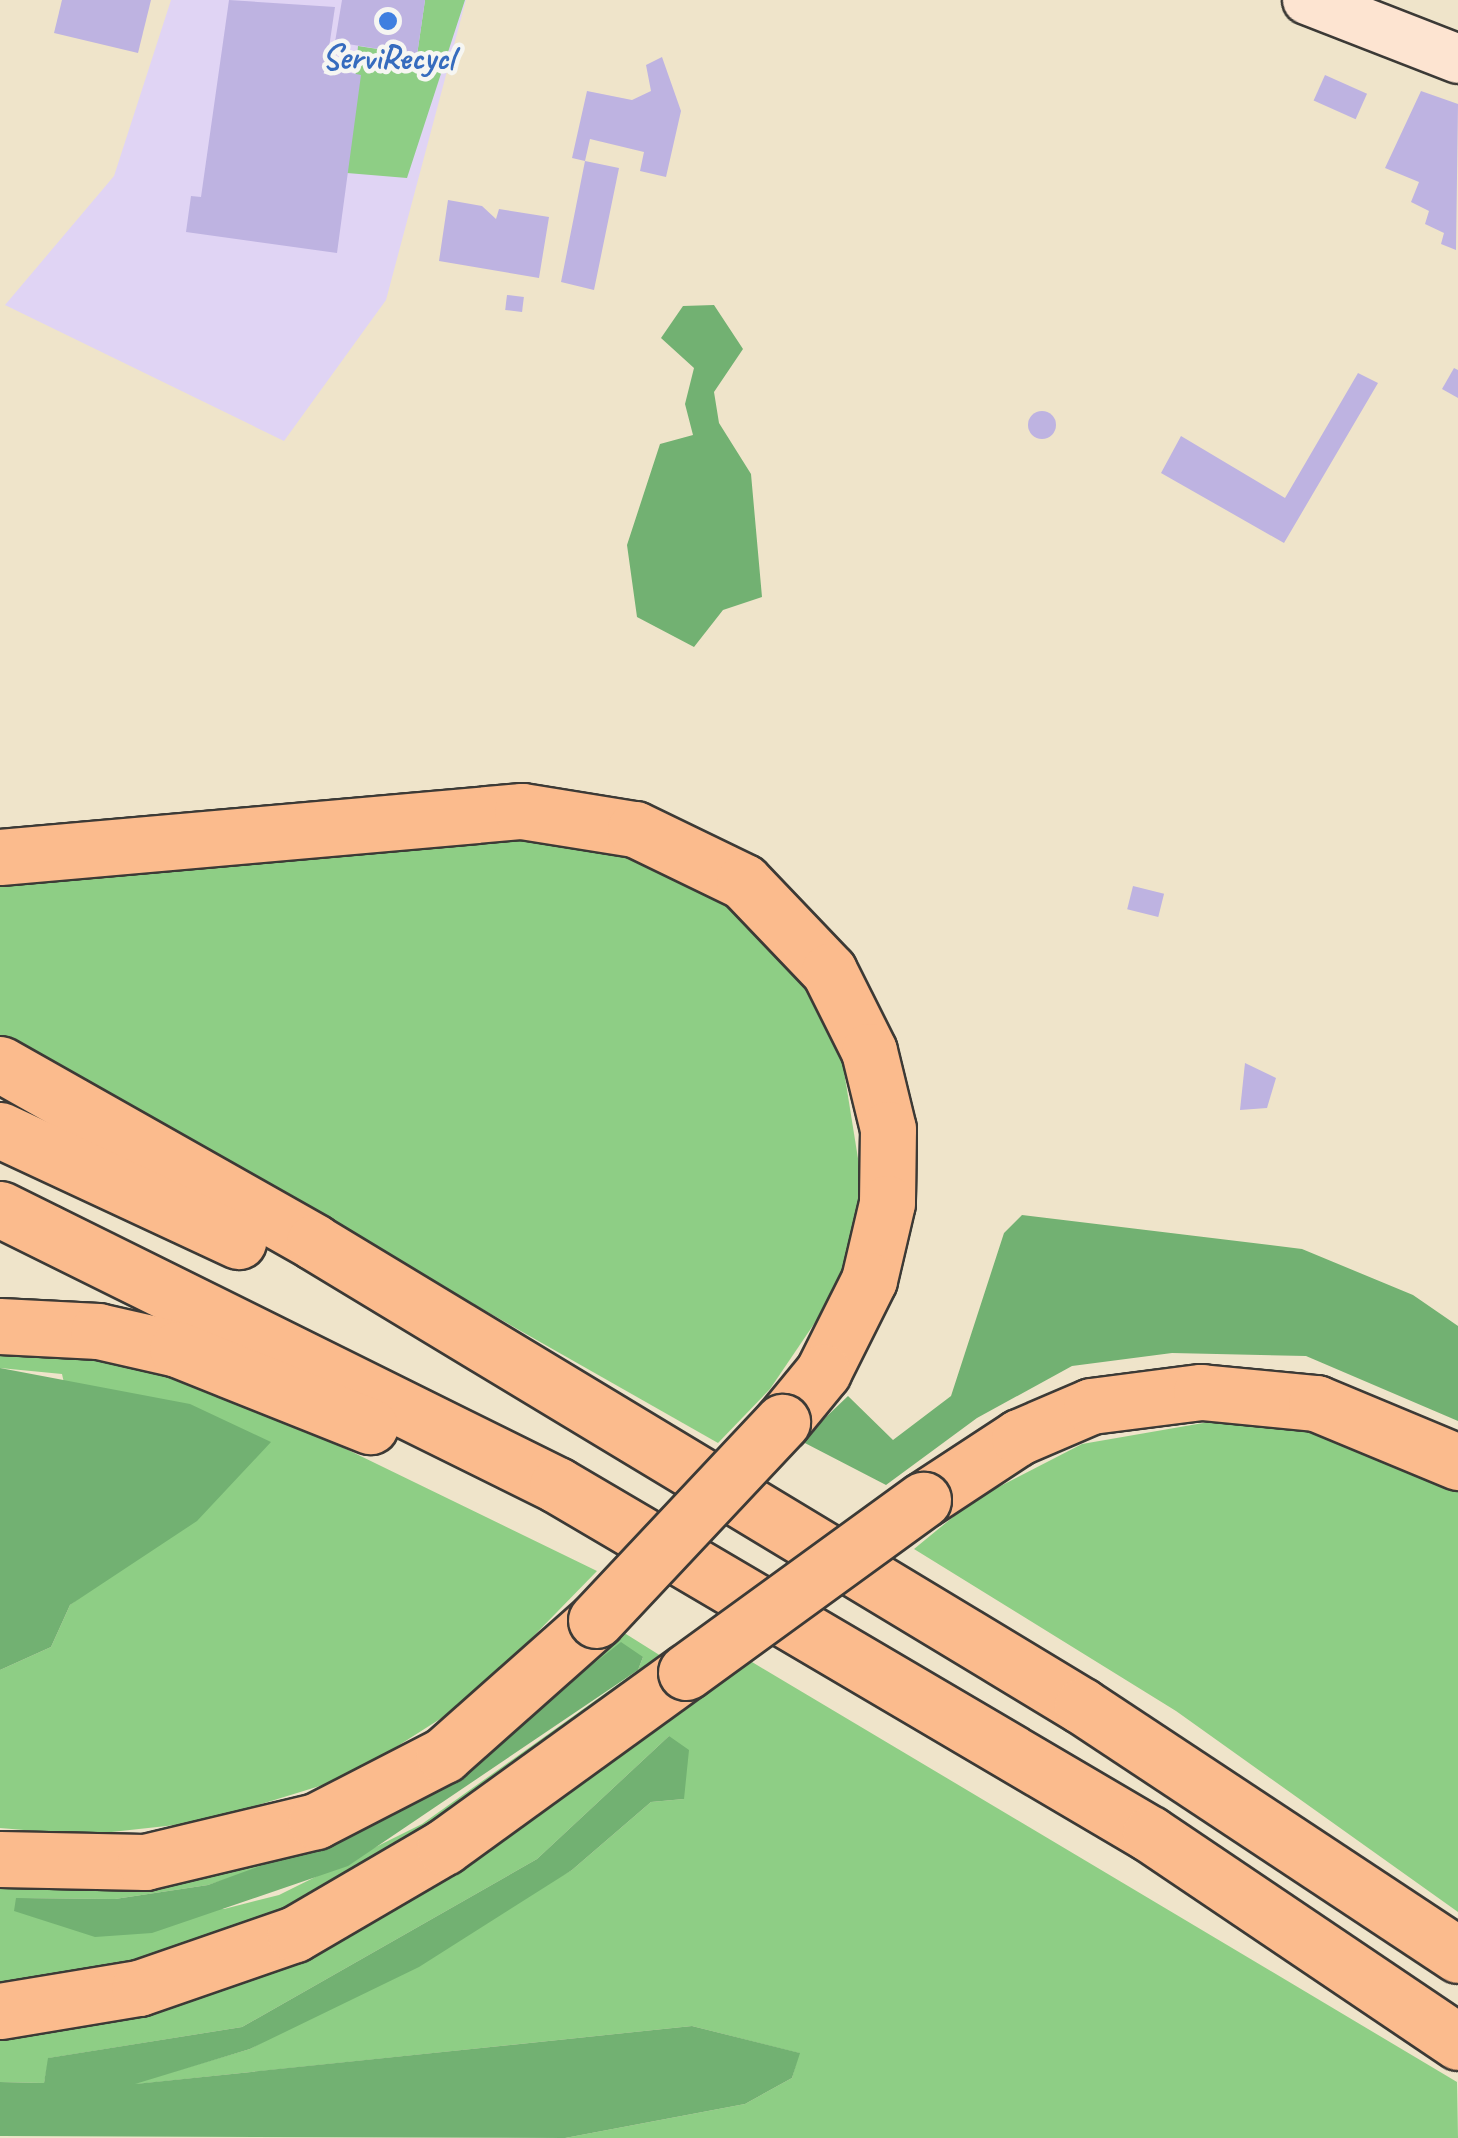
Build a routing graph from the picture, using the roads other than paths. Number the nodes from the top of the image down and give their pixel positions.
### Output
1 (1307, 0) edge
2 (1458, 59) edge
3 (0, 857) edge
4 (0, 1064) edge
5 (0, 1130) edge
6 (0, 1209) edge
7 (0, 1326) edge
8 (1458, 1462) edge
9 (676, 1467) junction
10 (0, 1859) edge
11 (1458, 1954) edge
12 (1345, 1962) junction
13 (0, 2010) edge
14 (1458, 2042) edge

1 - 2 main road
3 - 10 highway, bridge
4 - 9 highway
5 - 9 highway
6 - 12 highway
7 - 12 highway
8 - 13 highway, bridge
9 - 11 highway
12 - 14 highway

